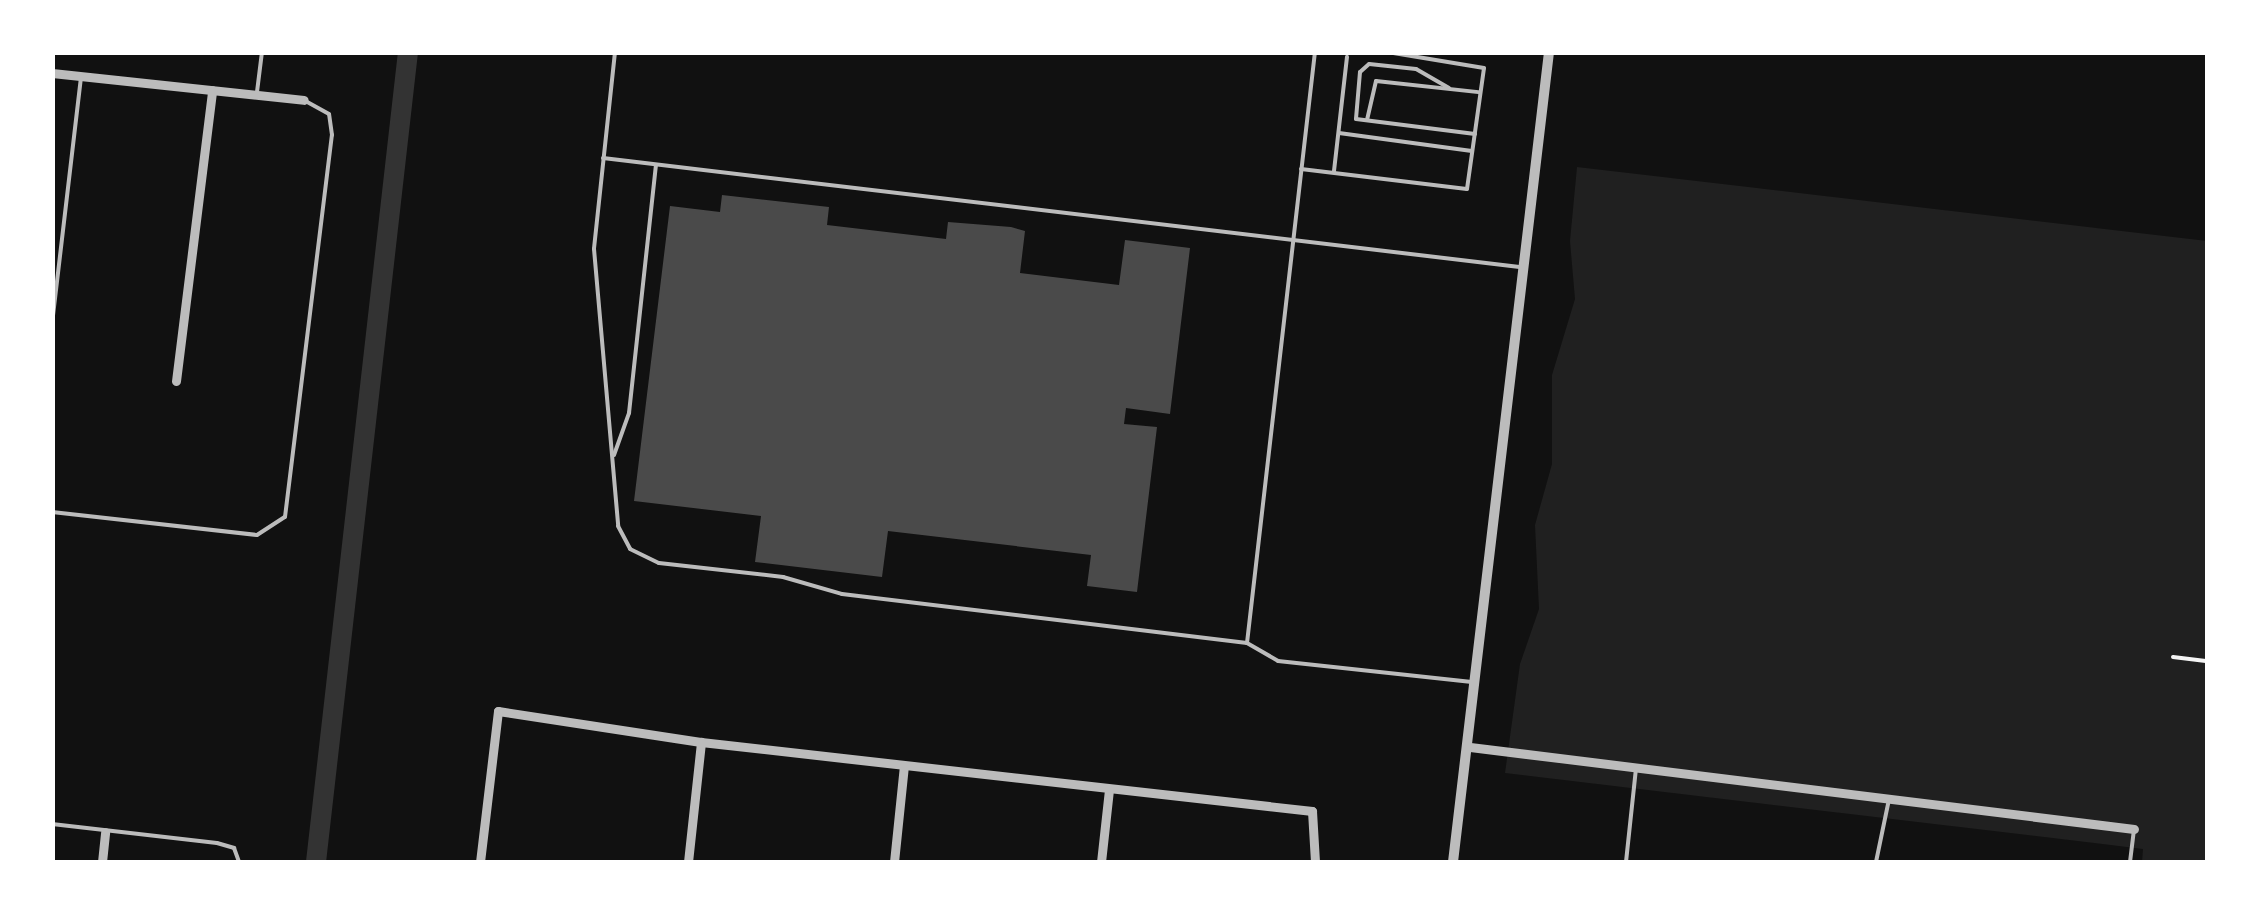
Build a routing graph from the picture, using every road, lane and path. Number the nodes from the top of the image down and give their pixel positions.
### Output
1 (262, 52) edge
2 (615, 52) edge
3 (1316, 52) edge
4 (1354, 52) edge
5 (1388, 52) edge
6 (1549, 52) edge
7 (1347, 57) junction
8 (52, 73) edge
9 (82, 76) junction
10 (1449, 88) junction
11 (212, 90) junction
12 (1480, 92) junction
13 (257, 96) junction
14 (304, 100) joint
15 (1367, 120) junction
16 (1338, 134) junction
17 (1475, 134) junction
18 (1472, 151) junction
19 (603, 158) junction
20 (656, 165) junction
21 (1301, 169) junction
22 (1334, 173) junction
23 (1292, 240) junction
24 (1524, 267) junction
25 (52, 324) edge
26 (176, 380) dead end
27 (612, 459) junction
28 (52, 512) edge
29 (1246, 643) junction
30 (2173, 657) dead end
31 (2208, 661) edge
32 (1477, 683) junction
33 (701, 742) junction
34 (1470, 747) junction
35 (904, 766) junction
36 (1636, 768) junction
37 (1109, 790) junction
38 (1889, 799) junction
39 (52, 824) edge
40 (2134, 829) joint
41 (105, 832) junction
42 (102, 862) edge
43 (240, 862) edge
44 (480, 862) edge
45 (688, 862) edge
46 (894, 862) edge
47 (1101, 862) edge
48 (1315, 862) edge
49 (1453, 862) edge
50 (1626, 862) edge
51 (1876, 862) edge
52 (2130, 862) edge

1 - 13 lane
2 - 19 lane
3 - 7 lane
3 - 21 lane
4 - 7 lane
5 - 12 lane
6 - 24 street
7 - 16 lane
8 - 9 street
9 - 11 street
9 - 25 lane
10 - 12 lane
10 - 15 lane
10 - 15 lane
11 - 13 street
11 - 26 street
12 - 17 lane
13 - 14 street
14 - 28 lane
15 - 17 lane
16 - 18 lane
16 - 22 lane
17 - 18 lane
18 - 22 lane
19 - 20 lane
19 - 27 lane
20 - 23 lane
20 - 27 lane
21 - 22 lane
21 - 23 lane
23 - 24 lane
23 - 29 lane
24 - 32 street
27 - 29 lane
29 - 32 lane
30 - 31 path
32 - 34 street
33 - 35 street
33 - 44 street
33 - 45 street
34 - 36 street
34 - 49 street
35 - 37 street
35 - 46 street
36 - 38 street
36 - 50 lane
37 - 47 street
37 - 48 street
38 - 40 street
38 - 51 lane
39 - 41 lane
40 - 52 lane
41 - 42 street
41 - 43 lane

